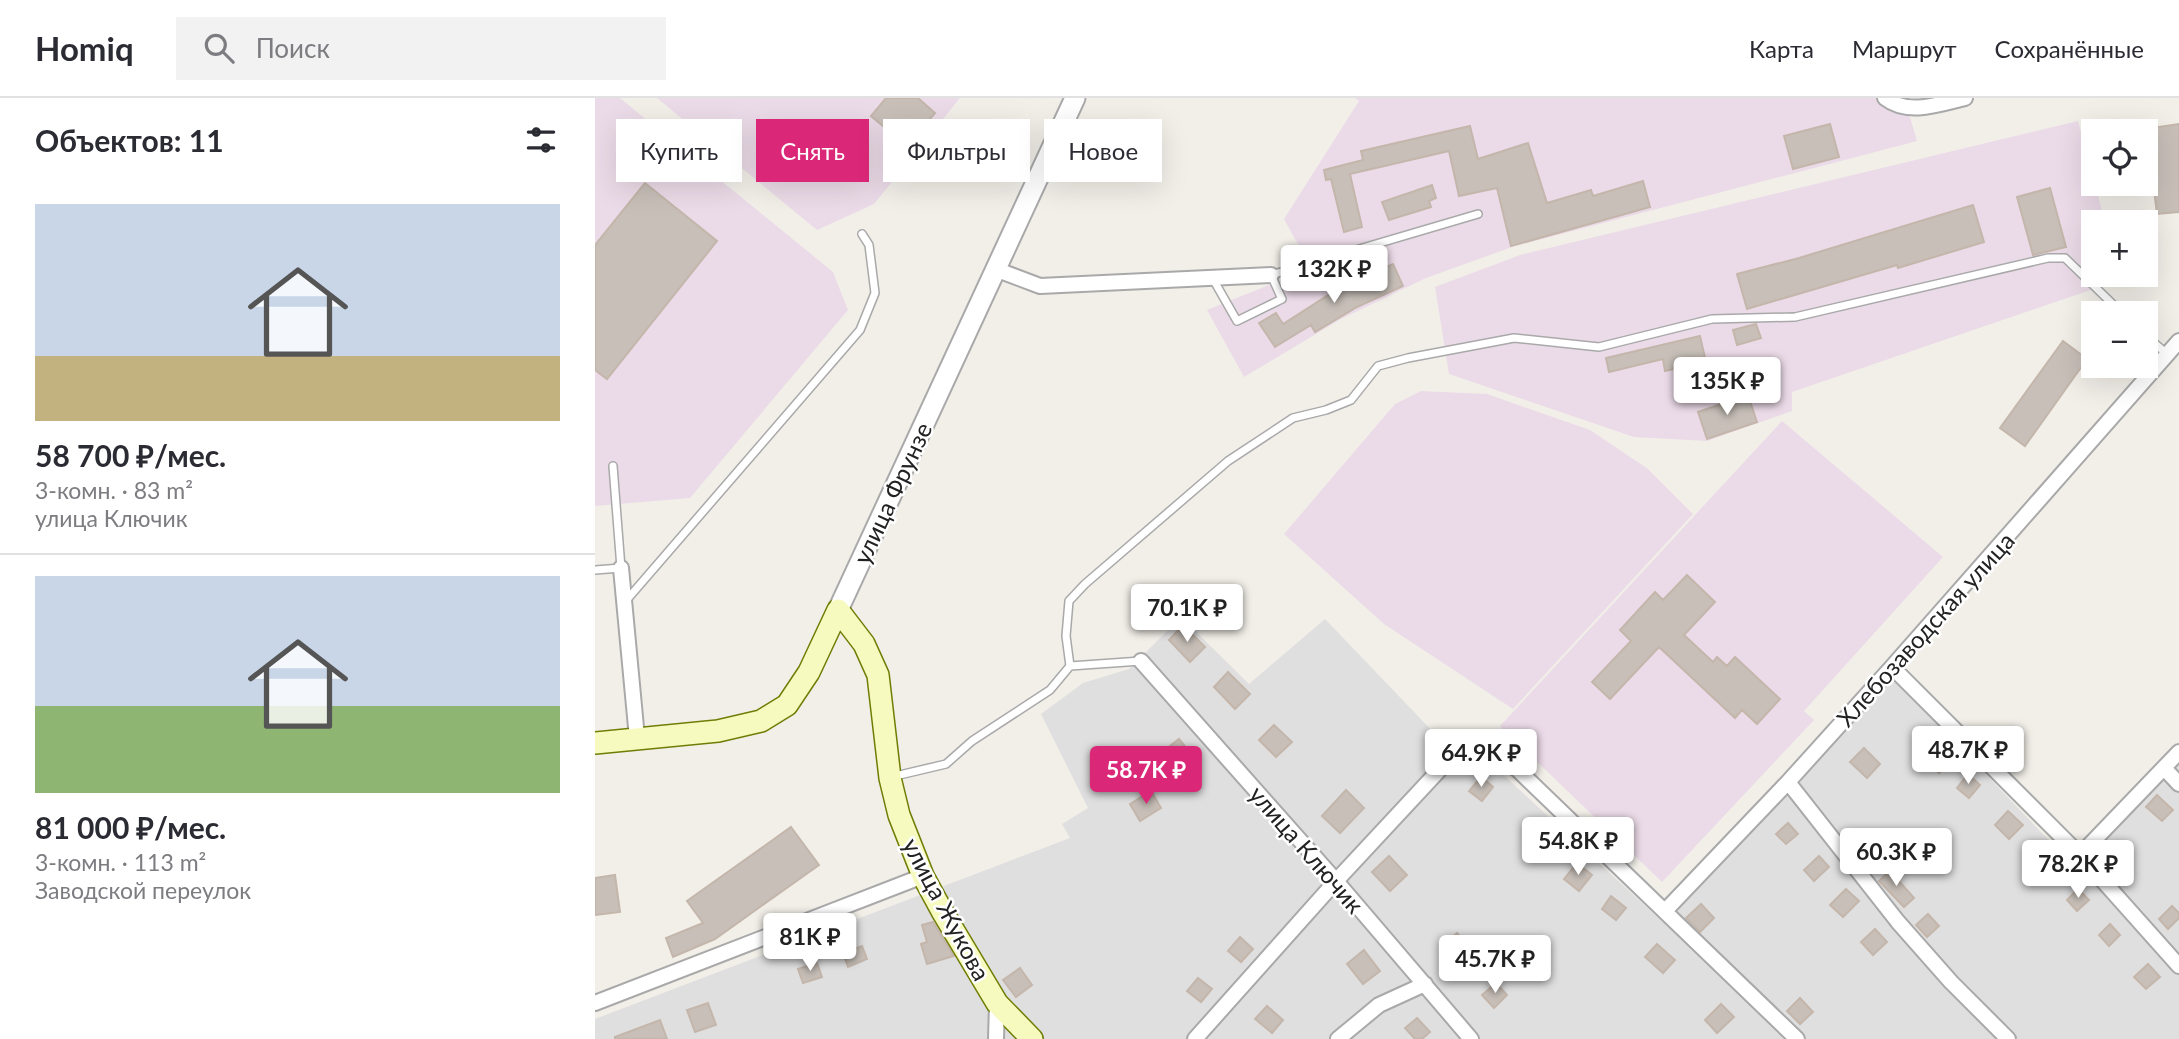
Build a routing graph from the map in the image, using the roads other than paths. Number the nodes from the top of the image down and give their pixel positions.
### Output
1 (1075, 98) edge
2 (1885, 98) edge
3 (1965, 98) edge
4 (1478, 214) dead end
5 (862, 234) dead end
6 (995, 269) junction
7 (1271, 275) junction
8 (1212, 278) junction
9 (2110, 301) edge
10 (2179, 341) edge
11 (2158, 346) edge
12 (2167, 354) junction
13 (613, 466) dead end
14 (621, 568) junction
15 (595, 570) edge
16 (624, 603) junction
17 (838, 610) junction
18 (1141, 661) joint
19 (1070, 666) junction
20 (1892, 667) junction
21 (637, 738) junction
22 (595, 743) edge
23 (2179, 752) edge
24 (2165, 769) junction
25 (890, 778) junction
26 (1788, 782) junction
27 (2179, 784) edge
28 (2080, 855) junction
29 (923, 876) junction
30 (1336, 881) junction
31 (1665, 911) junction
32 (2179, 966) edge
33 (1425, 984) junction
34 (595, 1003) edge
35 (997, 1003) junction
36 (996, 1039) edge
37 (1032, 1039) edge
38 (1195, 1039) edge
39 (1338, 1039) edge
40 (1471, 1039) edge
41 (1797, 1039) edge
42 (2008, 1039) edge

1 - 6 street, улица Фрунзе
2 - 3 street
4 - 7 lane
5 - 16 lane
6 - 8 street
6 - 17 street, улица Фрунзе
7 - 8 street
7 - 8 lane
9 - 19 lane
10 - 12 street, Хлебозаводская улица
11 - 12 lane
12 - 20 street, Хлебозаводская улица
13 - 14 lane
14 - 15 lane
14 - 16 street
16 - 21 street
17 - 21 main road, улица Фрунзе
17 - 25 main road, улица Жукова
18 - 19 lane
18 - 30 street, улица Ключик
19 - 25 lane
20 - 26 street, Хлебозаводская улица
20 - 28 street
21 - 22 main road, улица Фрунзе
23 - 24 street
24 - 27 street
24 - 28 street
25 - 29 main road, улица Жукова
26 - 31 street, Хлебозаводская улица
26 - 42 street
28 - 32 street
29 - 34 street
29 - 35 main road, улица Жукова
30 - 31 street
30 - 33 street, улица Ключик
30 - 38 street
31 - 41 street
33 - 39 street
33 - 40 street, улица Ключик
35 - 36 street
35 - 37 main road, улица Жукова

